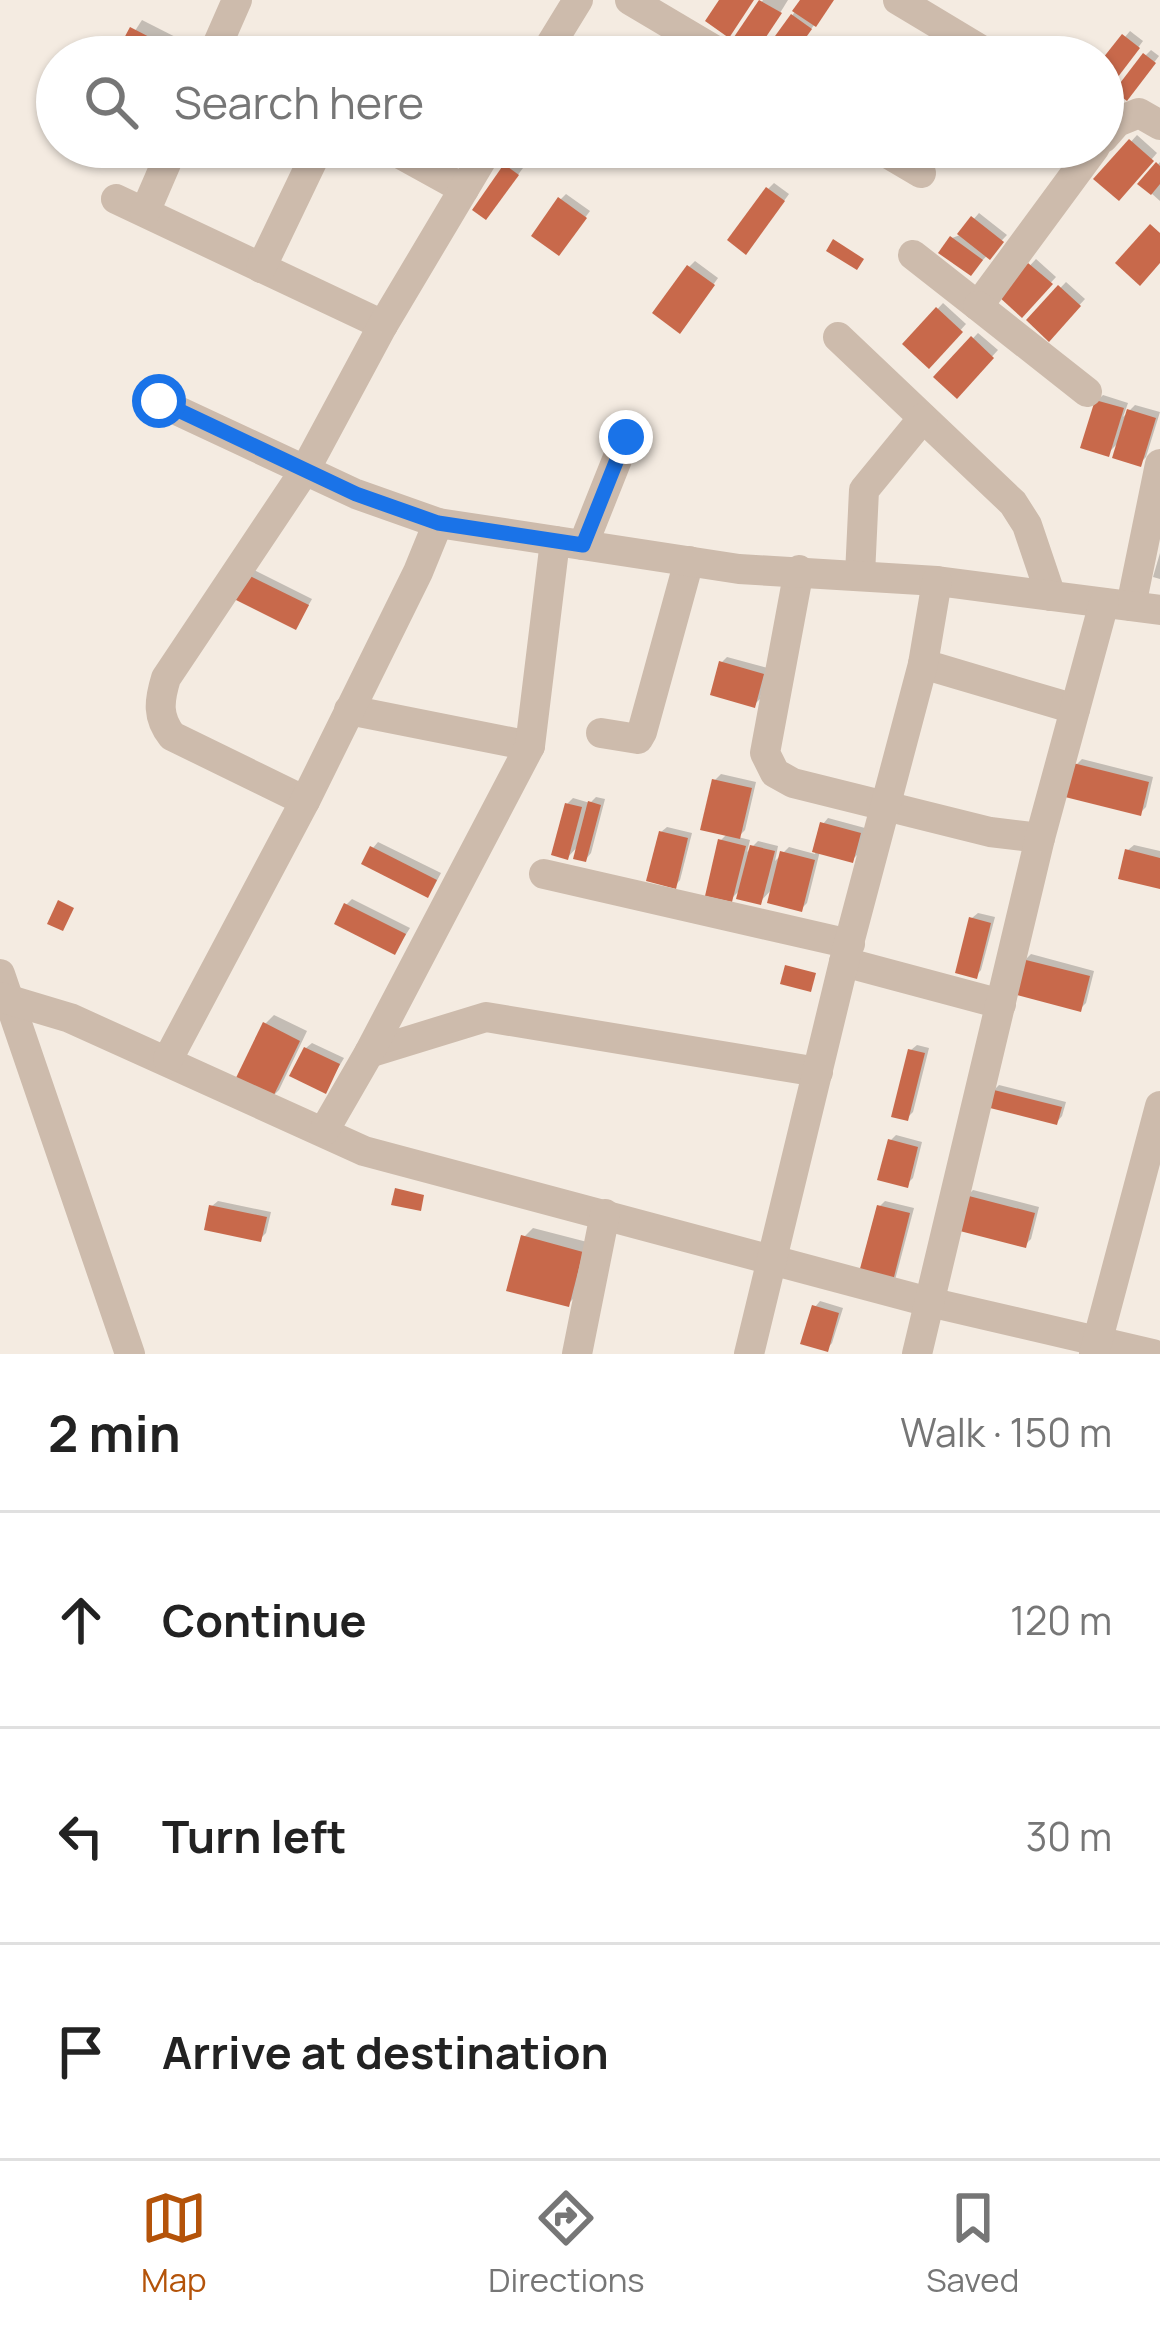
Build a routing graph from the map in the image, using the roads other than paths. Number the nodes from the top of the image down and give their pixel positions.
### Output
1 (236, 0) edge
2 (578, 0) edge
3 (630, 0) edge
4 (898, 0) edge
5 (221, 36) edge
6 (555, 36) edge
7 (691, 36) edge
8 (958, 36) edge
9 (1124, 119) edge
10 (1160, 125) edge
11 (164, 168) edge
12 (309, 168) edge
13 (426, 168) edge
14 (476, 168) edge
15 (913, 168) edge
16 (1080, 168) edge
17 (921, 173) dead end
18 (464, 189) junction
19 (116, 199) dead end
20 (145, 212) junction
21 (913, 255) dead end
22 (262, 268) junction
23 (978, 306) junction
24 (383, 326) junction
25 (838, 337) dead end
26 (1087, 392) dead end
27 (159, 401) dead end
28 (923, 418) junction
29 (626, 437) dead end
30 (1160, 464) edge
31 (305, 470) junction
32 (438, 523) junction
33 (569, 543) junction
34 (689, 561) junction
35 (799, 570) junction
36 (860, 575) junction
37 (938, 581) junction
38 (1051, 596) junction
39 (1132, 606) edge
40 (923, 664) junction
41 (349, 710) junction
42 (1075, 710) junction
43 (601, 734) dead end
44 (530, 746) junction
45 (305, 801) junction
46 (887, 807) junction
47 (1040, 838) junction
48 (544, 874) dead end
49 (847, 953) junction
50 (3, 991) edge
51 (1000, 1004) junction
52 (369, 1052) junction
53 (168, 1059) junction
54 (818, 1072) junction
55 (1160, 1106) edge
56 (324, 1131) junction
57 (605, 1214) junction
58 (774, 1262) junction
59 (929, 1301) junction
60 (1096, 1348) edge
61 (130, 1354) edge
62 (578, 1354) edge
63 (749, 1354) edge
64 (917, 1354) edge
65 (1153, 1354) edge

1 - 5 street
2 - 6 street
3 - 7 street
4 - 8 street
9 - 10 street
11 - 20 street
12 - 22 street
13 - 18 street
14 - 18 street
15 - 17 street
16 - 23 street
18 - 24 street
19 - 20 street
20 - 22 street
21 - 23 street
22 - 24 street
23 - 26 street
24 - 31 street
25 - 28 street
27 - 31 street
28 - 36 street
28 - 38 street
29 - 33 street
30 - 39 street
31 - 32 street
31 - 45 street
32 - 33 street
32 - 41 street
33 - 34 street
33 - 44 street
34 - 35 street
34 - 43 street
35 - 36 street
35 - 46 street
36 - 37 street
37 - 38 street
37 - 40 street
38 - 39 street
39 - 42 street
40 - 42 street
40 - 46 street
41 - 44 street
41 - 45 street
42 - 47 street
44 - 52 street
45 - 53 street
46 - 47 street
46 - 49 street
47 - 51 street
48 - 49 street
49 - 51 street
49 - 54 street
50 - 53 street
50 - 61 street
51 - 59 street
52 - 54 street
52 - 56 street
53 - 56 street
54 - 58 street
55 - 60 street
56 - 57 street
57 - 58 street
57 - 62 street
58 - 59 street
58 - 63 street
59 - 60 street
59 - 64 street
60 - 65 street

